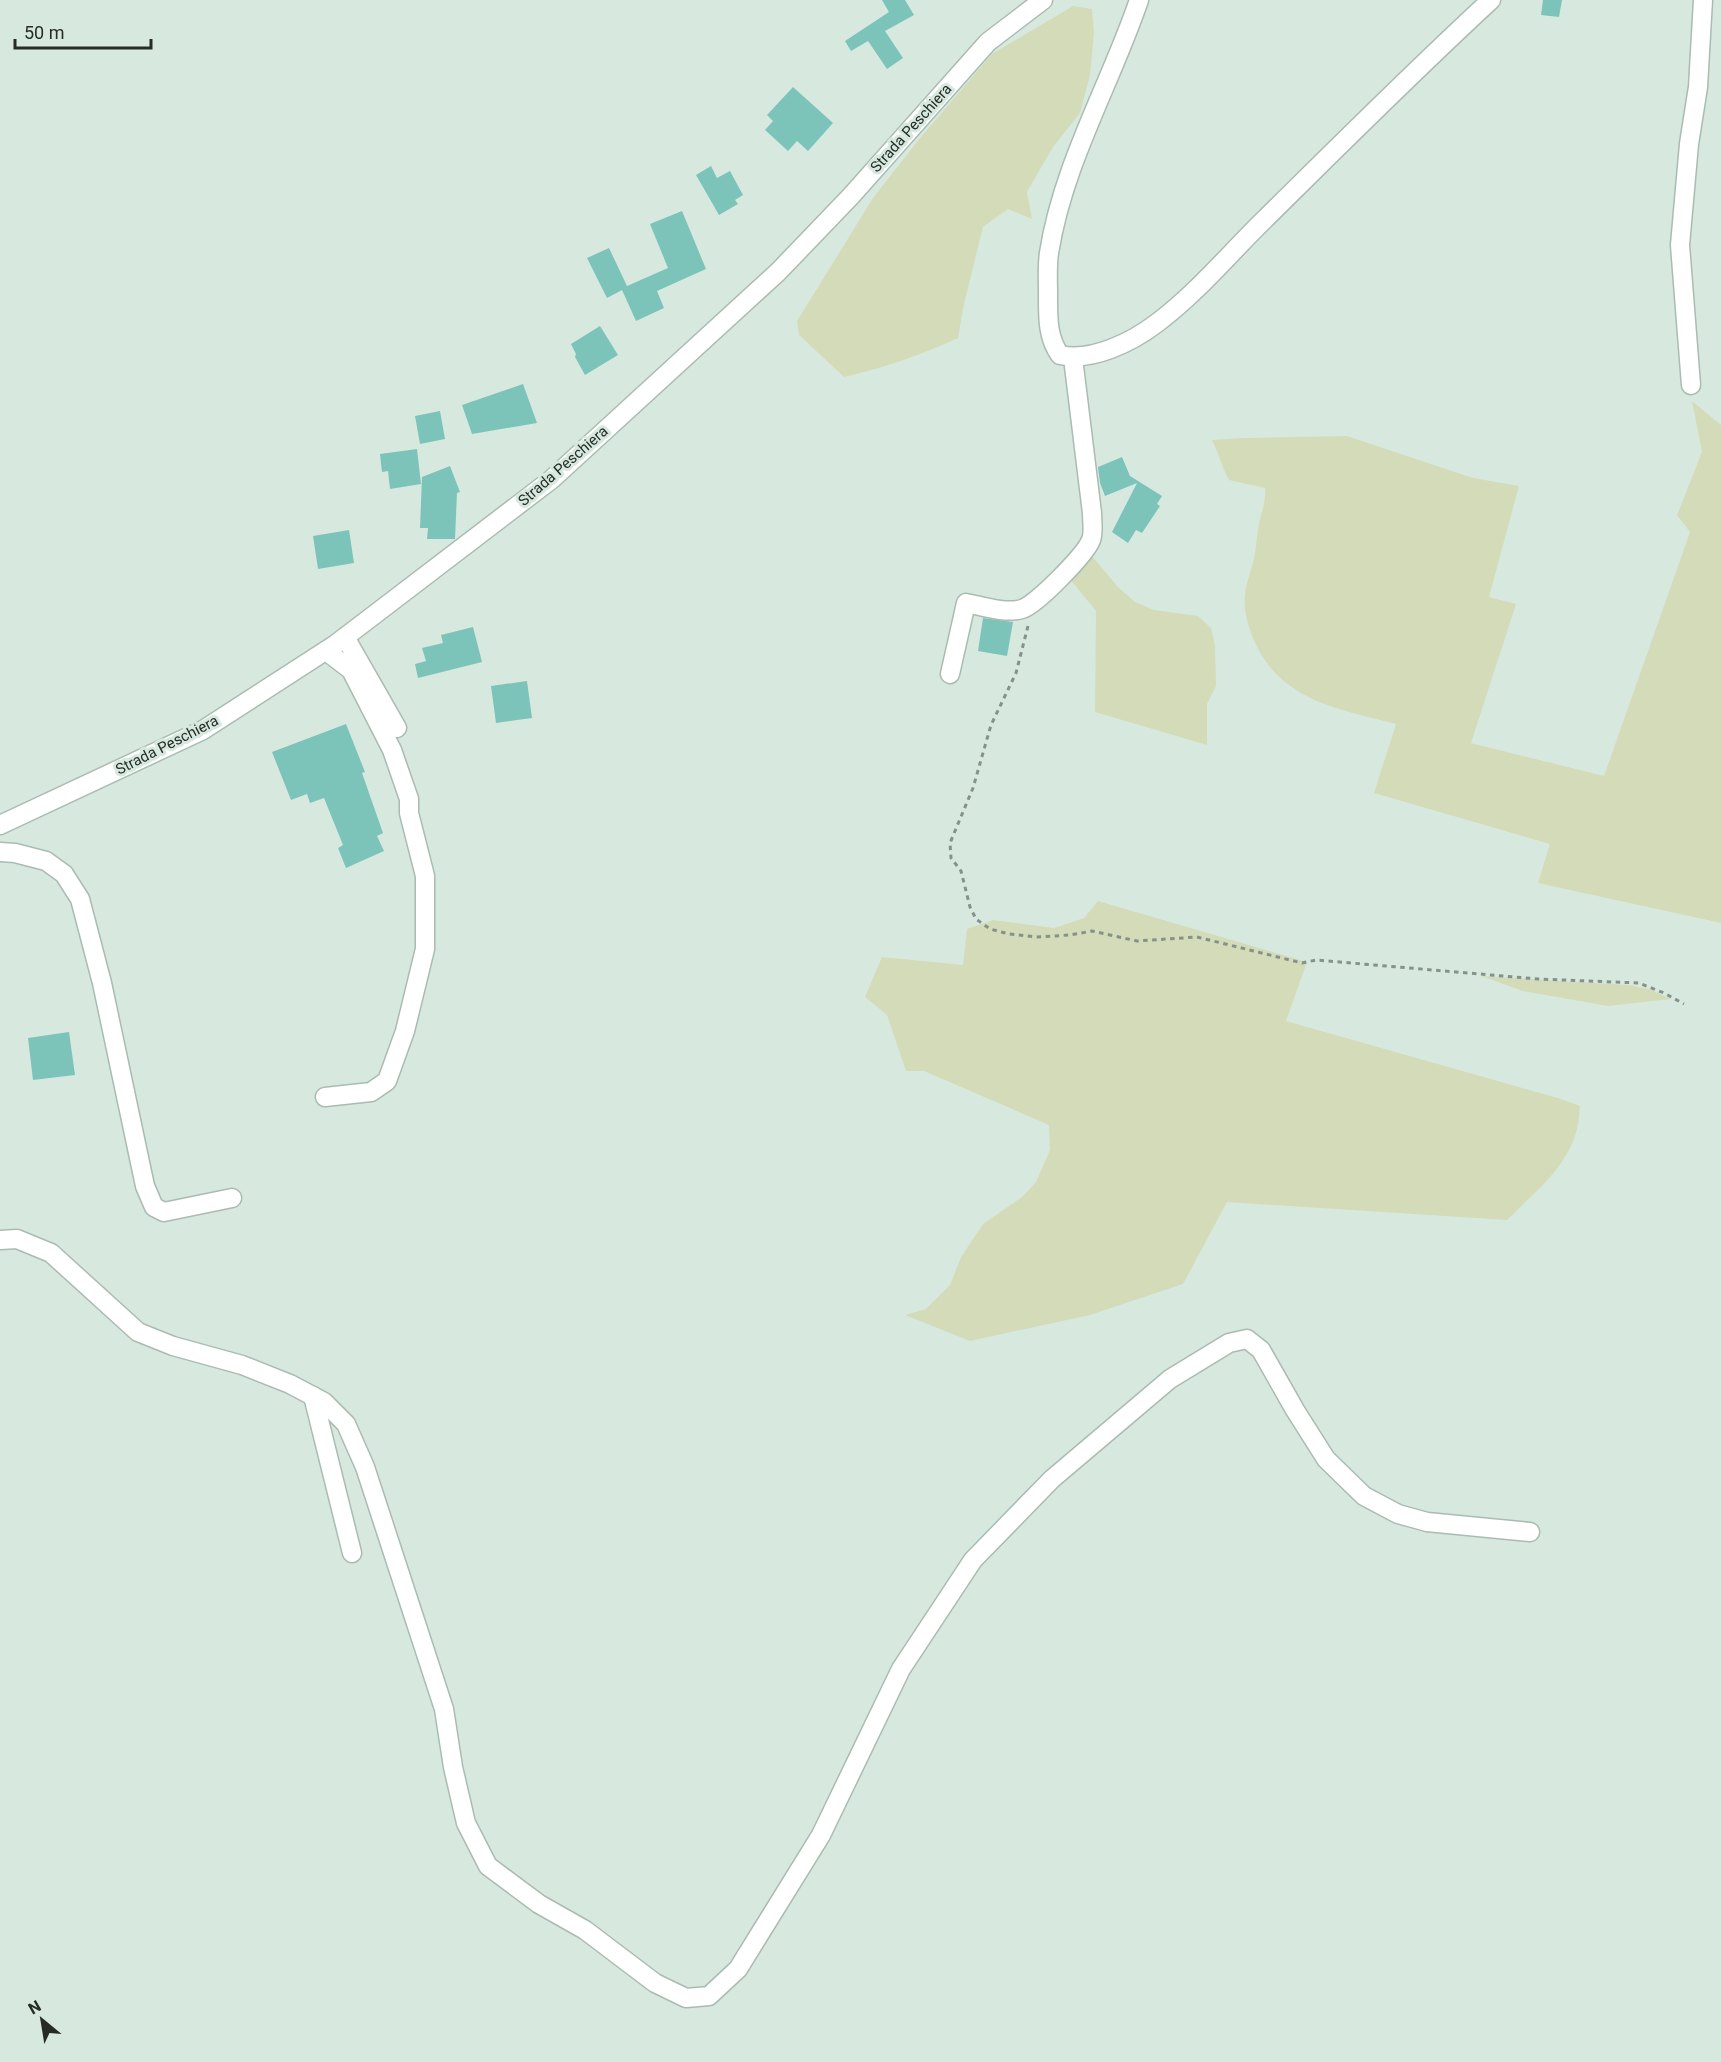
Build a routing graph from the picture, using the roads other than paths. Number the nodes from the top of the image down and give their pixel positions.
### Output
1 (1043, 0) edge
2 (1139, 0) edge
3 (1491, 0) edge
4 (1703, 0) edge
5 (1073, 358) junction
6 (1692, 385) dead end
7 (345, 637) junction
8 (326, 651) junction
9 (950, 675) dead end
10 (397, 728) dead end
11 (0, 825) edge
12 (0, 852) edge
13 (325, 1097) dead end
14 (231, 1198) dead end
15 (0, 1240) edge
16 (313, 1396) junction
17 (1530, 1532) dead end
18 (352, 1553) dead end

1 - 7 street, Strada Peschiera
2 - 5 street
3 - 5 street
4 - 6 street
5 - 9 street
7 - 8 street, Strada Peschiera
7 - 10 street
8 - 11 street, Strada Peschiera
8 - 13 street
12 - 14 street
15 - 16 street
16 - 17 street
16 - 18 street

